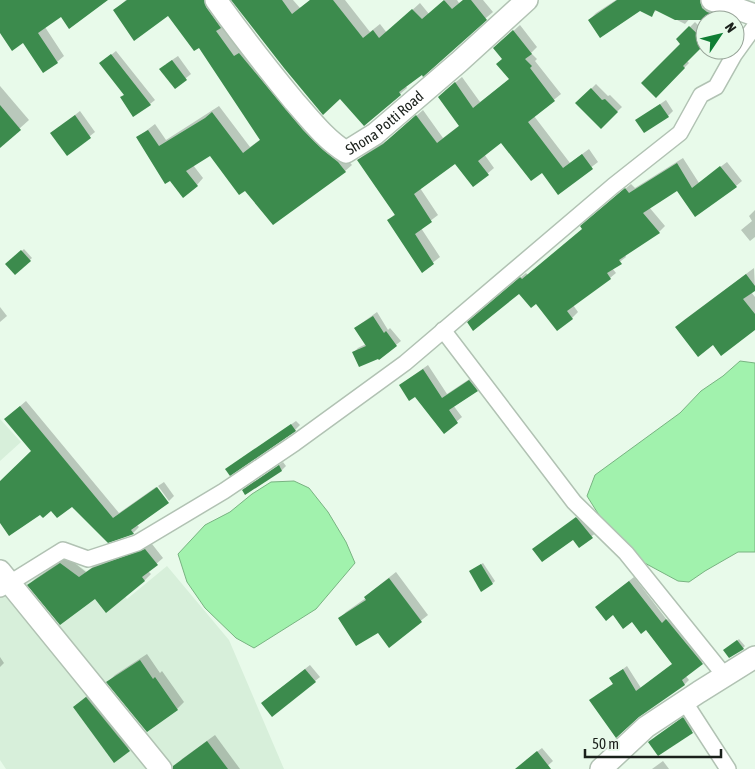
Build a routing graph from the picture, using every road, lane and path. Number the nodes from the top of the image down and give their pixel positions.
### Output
1 (216, 0) edge
2 (527, 0) edge
3 (712, 0) edge
4 (755, 15) edge
5 (755, 26) edge
6 (443, 330) junction
7 (3, 581) edge
8 (755, 657) edge
9 (725, 676) junction
10 (684, 702) junction
11 (161, 769) edge
12 (601, 769) edge
13 (728, 769) edge

1 - 2 main road, Shona Potti Road
3 - 4 main road
5 - 6 street
6 - 7 street
6 - 9 street
7 - 11 main road
8 - 9 main road
9 - 10 main road
10 - 12 main road
10 - 13 street

